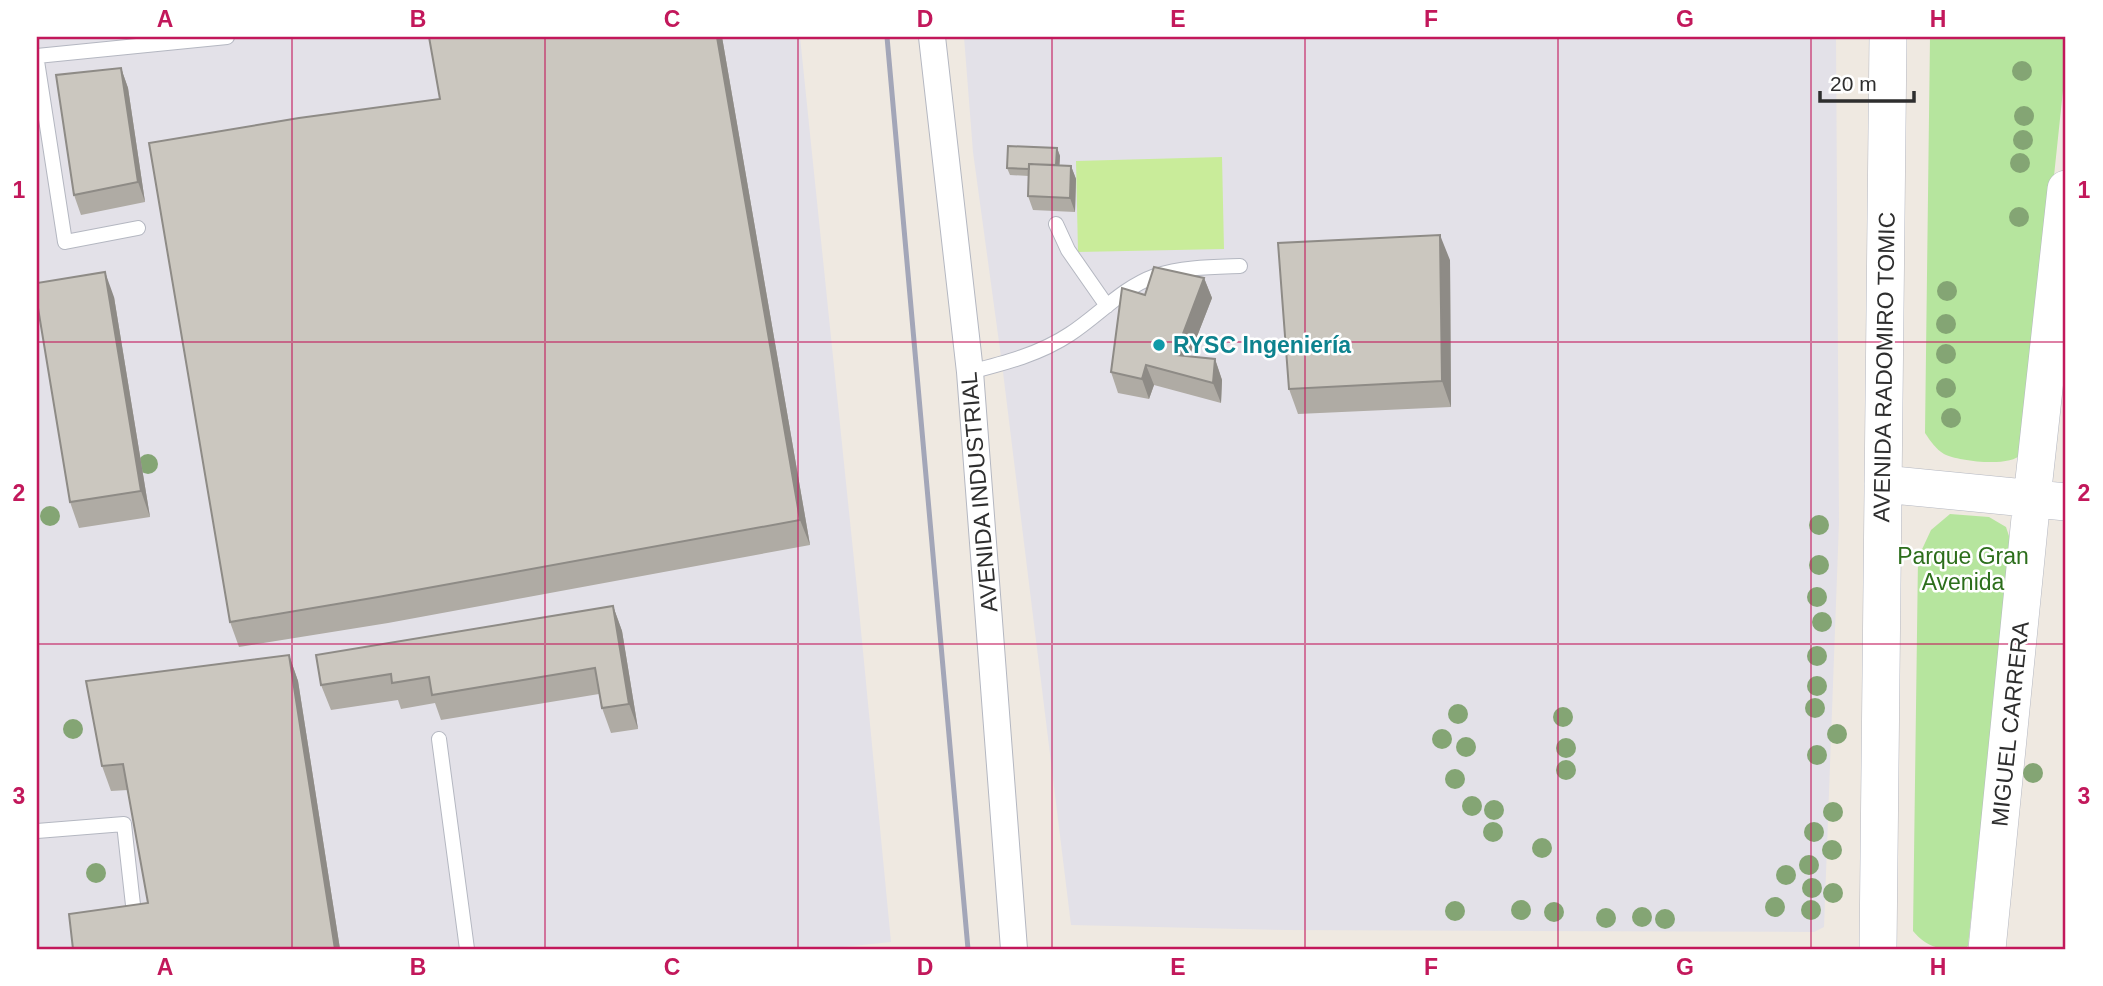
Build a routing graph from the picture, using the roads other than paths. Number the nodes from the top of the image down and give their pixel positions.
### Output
1 (227, 37) edge
2 (932, 37) edge
3 (1888, 37) edge
4 (37, 55) edge
5 (37, 61) edge
6 (2066, 189) edge
7 (1056, 224) dead end
8 (138, 228) dead end
9 (2063, 240) edge
10 (1240, 266) dead end
11 (1107, 306) junction
12 (970, 372) junction
13 (1883, 484) junction
14 (2049, 500) edge
15 (439, 739) dead end
16 (37, 831) edge
17 (133, 905) edge
18 (467, 949) edge
19 (1014, 949) edge
20 (1878, 949) edge
21 (1987, 949) edge

1 - 4 lane
2 - 12 street, AVENIDA INDUSTRIAL
3 - 13 street, AVENIDA RADOMIRO TOMIC
5 - 8 lane
6 - 9 street
7 - 11 lane
9 - 14 street
10 - 11 lane
11 - 12 lane
12 - 19 street, AVENIDA INDUSTRIAL
13 - 14 street
13 - 20 street, AVENIDA RADOMIRO TOMIC
14 - 21 street, MIGUEL CARRERA
15 - 18 lane
16 - 17 lane

